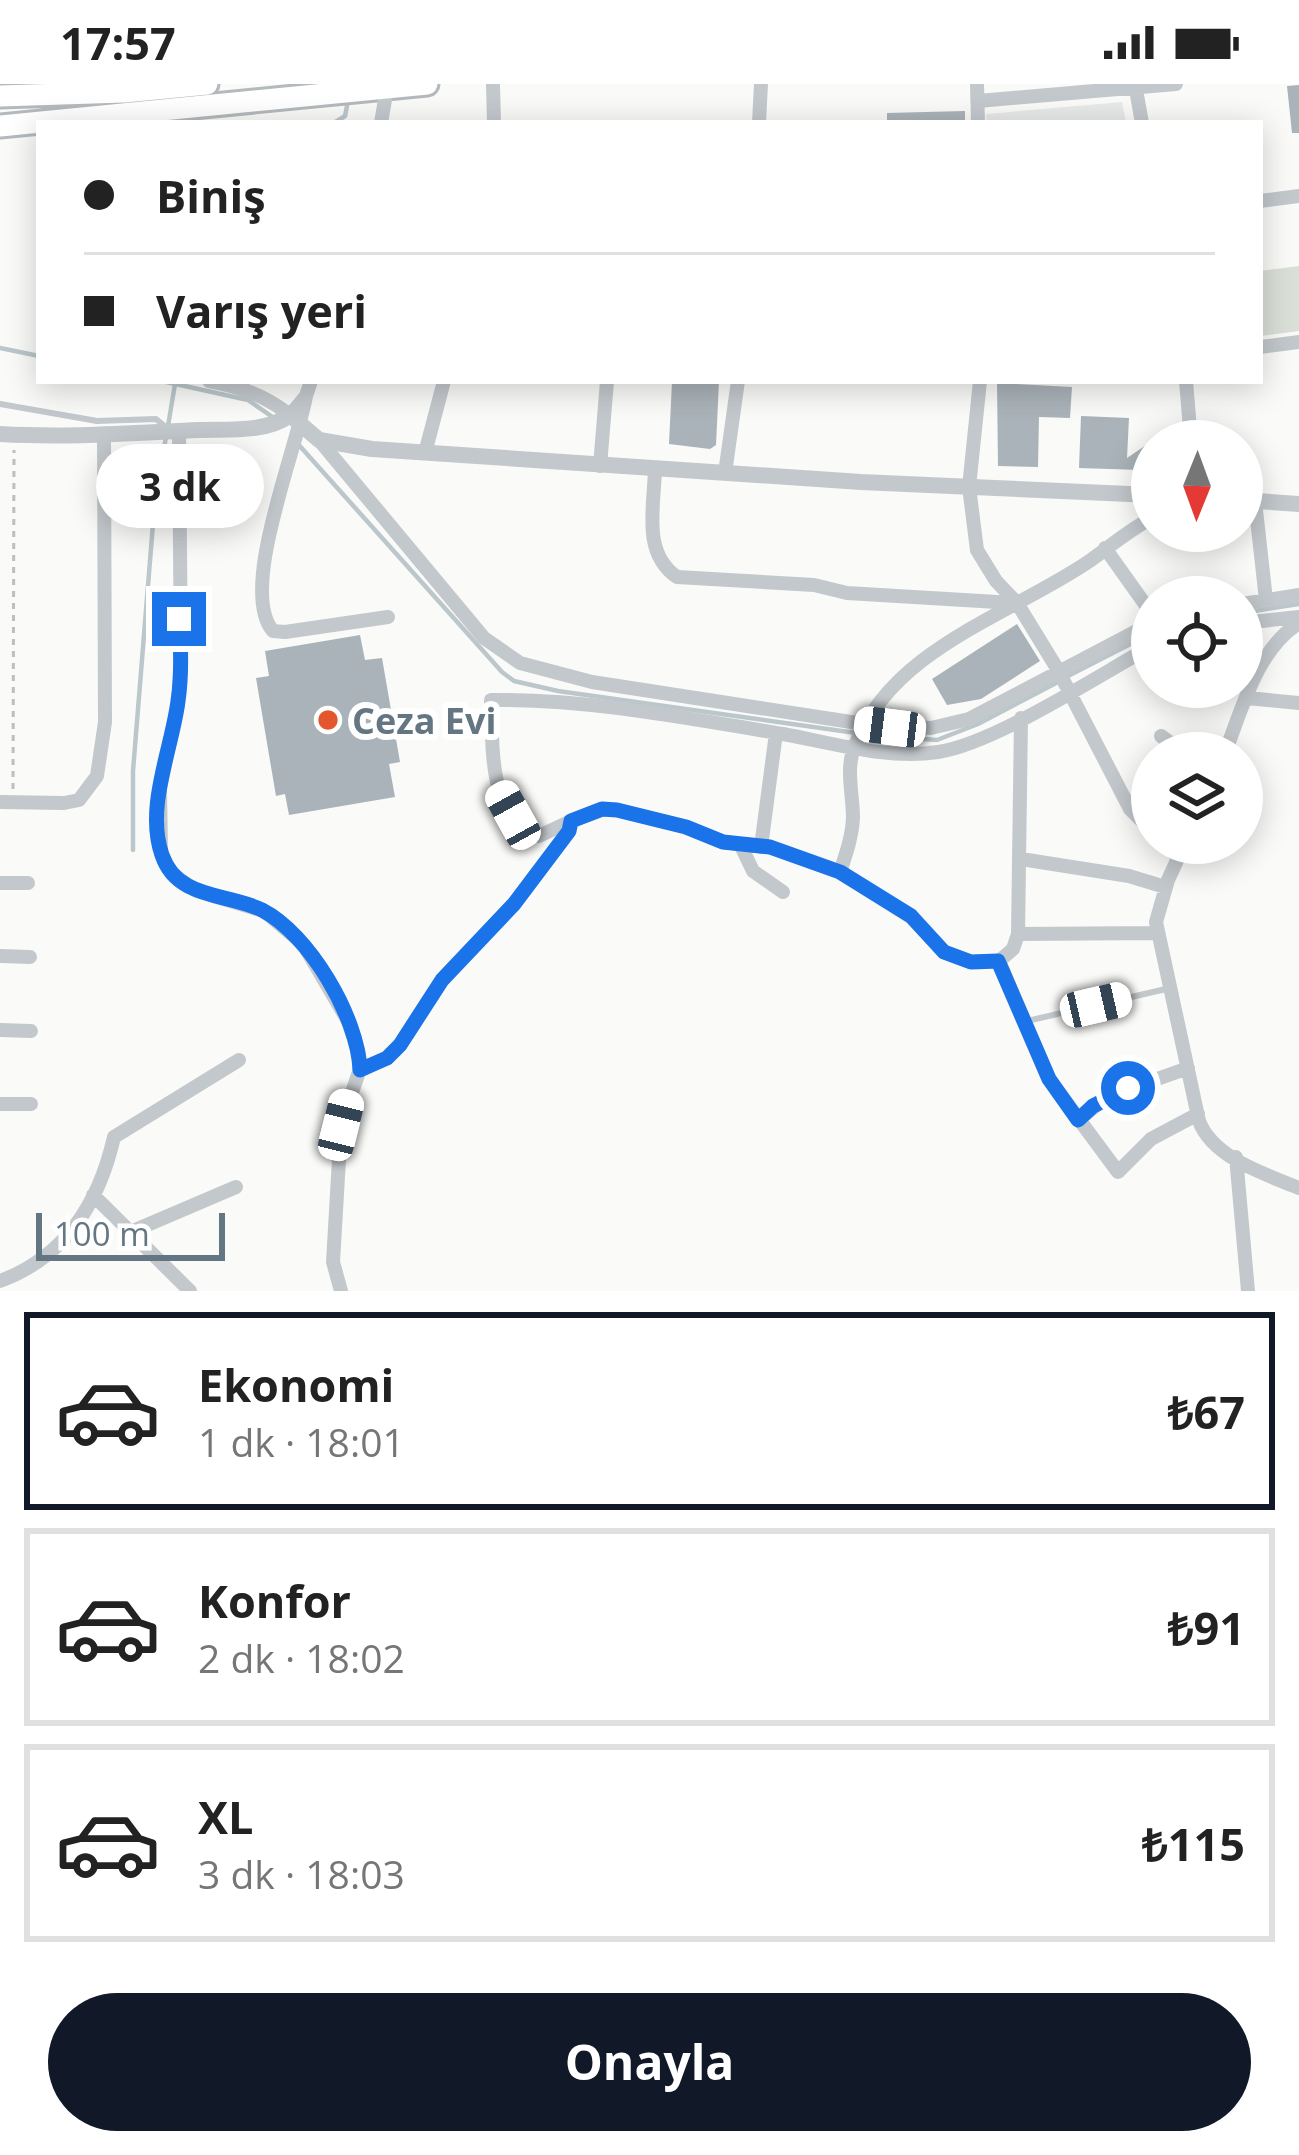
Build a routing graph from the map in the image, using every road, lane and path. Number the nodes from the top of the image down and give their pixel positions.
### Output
1 (207, 84) edge
2 (427, 84) edge
3 (493, 84) edge
4 (761, 84) edge
5 (977, 84) edge
6 (1176, 84) edge
7 (1135, 87) edge
8 (387, 88) junction
9 (42, 89) edge
10 (0, 96) edge
11 (118, 98) edge
12 (978, 101) junction
13 (382, 120) edge
14 (494, 120) edge
15 (759, 120) edge
16 (978, 120) edge
17 (1141, 120) edge
18 (0, 126) edge
19 (1299, 196) edge
20 (1263, 201) edge
21 (1299, 342) edge
22 (1263, 347) edge
23 (220, 384) edge
24 (443, 384) edge
25 (607, 384) edge
26 (738, 384) edge
27 (980, 384) edge
28 (1186, 384) edge
29 (309, 388) edge
30 (0, 404) edge
31 (1189, 420) edge
32 (293, 424) junction
33 (169, 430) junction
34 (7, 435) edge
35 (104, 436) junction
36 (319, 440) junction
37 (425, 453) junction
38 (600, 466) junction
39 (655, 469) junction
40 (725, 472) junction
41 (969, 487) junction
42 (1131, 493) edge
43 (1263, 502) edge
44 (1299, 505) edge
45 (1131, 528) edge
46 (1105, 548) junction
47 (1258, 552) edge
48 (1131, 585) edge
49 (1299, 595) edge
50 (1263, 600) edge
51 (1266, 600) junction
52 (1017, 603) junction
53 (388, 617) dead end
54 (1299, 620) edge
55 (1263, 622) edge
56 (1131, 637) edge
57 (1131, 654) edge
58 (1263, 668) edge
59 (1063, 681) junction
60 (1263, 700) edge
61 (1299, 703) edge
62 (1021, 718) junction
63 (776, 733) junction
64 (859, 735) junction
65 (7, 802) edge
66 (1131, 810) edge
67 (571, 821) junction
68 (741, 846) junction
69 (761, 847) junction
70 (1022, 859) junction
71 (1176, 864) edge
72 (840, 872) junction
73 (0, 883) edge
74 (28, 883) dead end
75 (1166, 887) junction
76 (783, 892) dead end
77 (1157, 933) junction
78 (1018, 934) junction
79 (0, 956) edge
80 (30, 957) dead end
81 (998, 961) junction
82 (1170, 988) junction
83 (1022, 1022) junction
84 (0, 1030) edge
85 (31, 1031) dead end
86 (239, 1060) dead end
87 (1187, 1068) junction
88 (360, 1070) junction
89 (0, 1104) edge
90 (31, 1104) dead end
91 (1198, 1114) junction
92 (1078, 1120) junction
93 (1236, 1157) junction
94 (236, 1187) dead end
95 (1299, 1188) edge
96 (93, 1195) junction
97 (133, 1232) junction
98 (0, 1281) edge
99 (190, 1291) edge
100 (340, 1291) edge
101 (1248, 1291) edge

1 - 11 highway
2 - 8 highway
3 - 14 street
4 - 15 street
5 - 12 street
6 - 7 street
7 - 12 street
7 - 17 street
8 - 11 highway
8 - 13 street
9 - 10 highway
9 - 11 highway
11 - 18 highway
12 - 16 street
19 - 20 street
21 - 22 street
23 - 32 street
24 - 37 street
25 - 38 street
26 - 40 street
27 - 41 street
28 - 31 street
29 - 32 street
30 - 33 lane
32 - 33 street
32 - 36 street
32 - 53 street
33 - 35 street
33 - 88 street
34 - 35 street
34 - 65 path
35 - 65 street
36 - 37 street
36 - 64 street
37 - 38 street
38 - 39 street
39 - 40 street
39 - 52 street
40 - 41 street
41 - 42 street
41 - 52 street
43 - 44 street
45 - 46 street
46 - 48 street
46 - 52 street
47 - 51 street
49 - 51 street
50 - 51 street
52 - 59 street
52 - 64 street
54 - 55 street
54 - 58 street
56 - 59 street
57 - 59 street
59 - 62 street
59 - 64 street
59 - 66 street
60 - 61 street
62 - 64 street
62 - 70 street
63 - 64 street
63 - 67 street
63 - 69 street
64 - 72 street
67 - 68 street
67 - 88 street
68 - 69 street
68 - 76 street
69 - 72 street
70 - 75 street
70 - 78 street
71 - 75 street
72 - 81 street
73 - 74 street
75 - 77 street
77 - 78 street
77 - 82 street
78 - 81 street
79 - 80 street
81 - 83 street
82 - 83 lane
82 - 87 street
83 - 92 street
84 - 85 street
86 - 96 street
87 - 91 street
87 - 92 street
88 - 100 street
89 - 90 street
91 - 92 street
91 - 93 street
93 - 95 street
93 - 101 street
94 - 97 street
96 - 97 street
96 - 98 street
97 - 99 street

